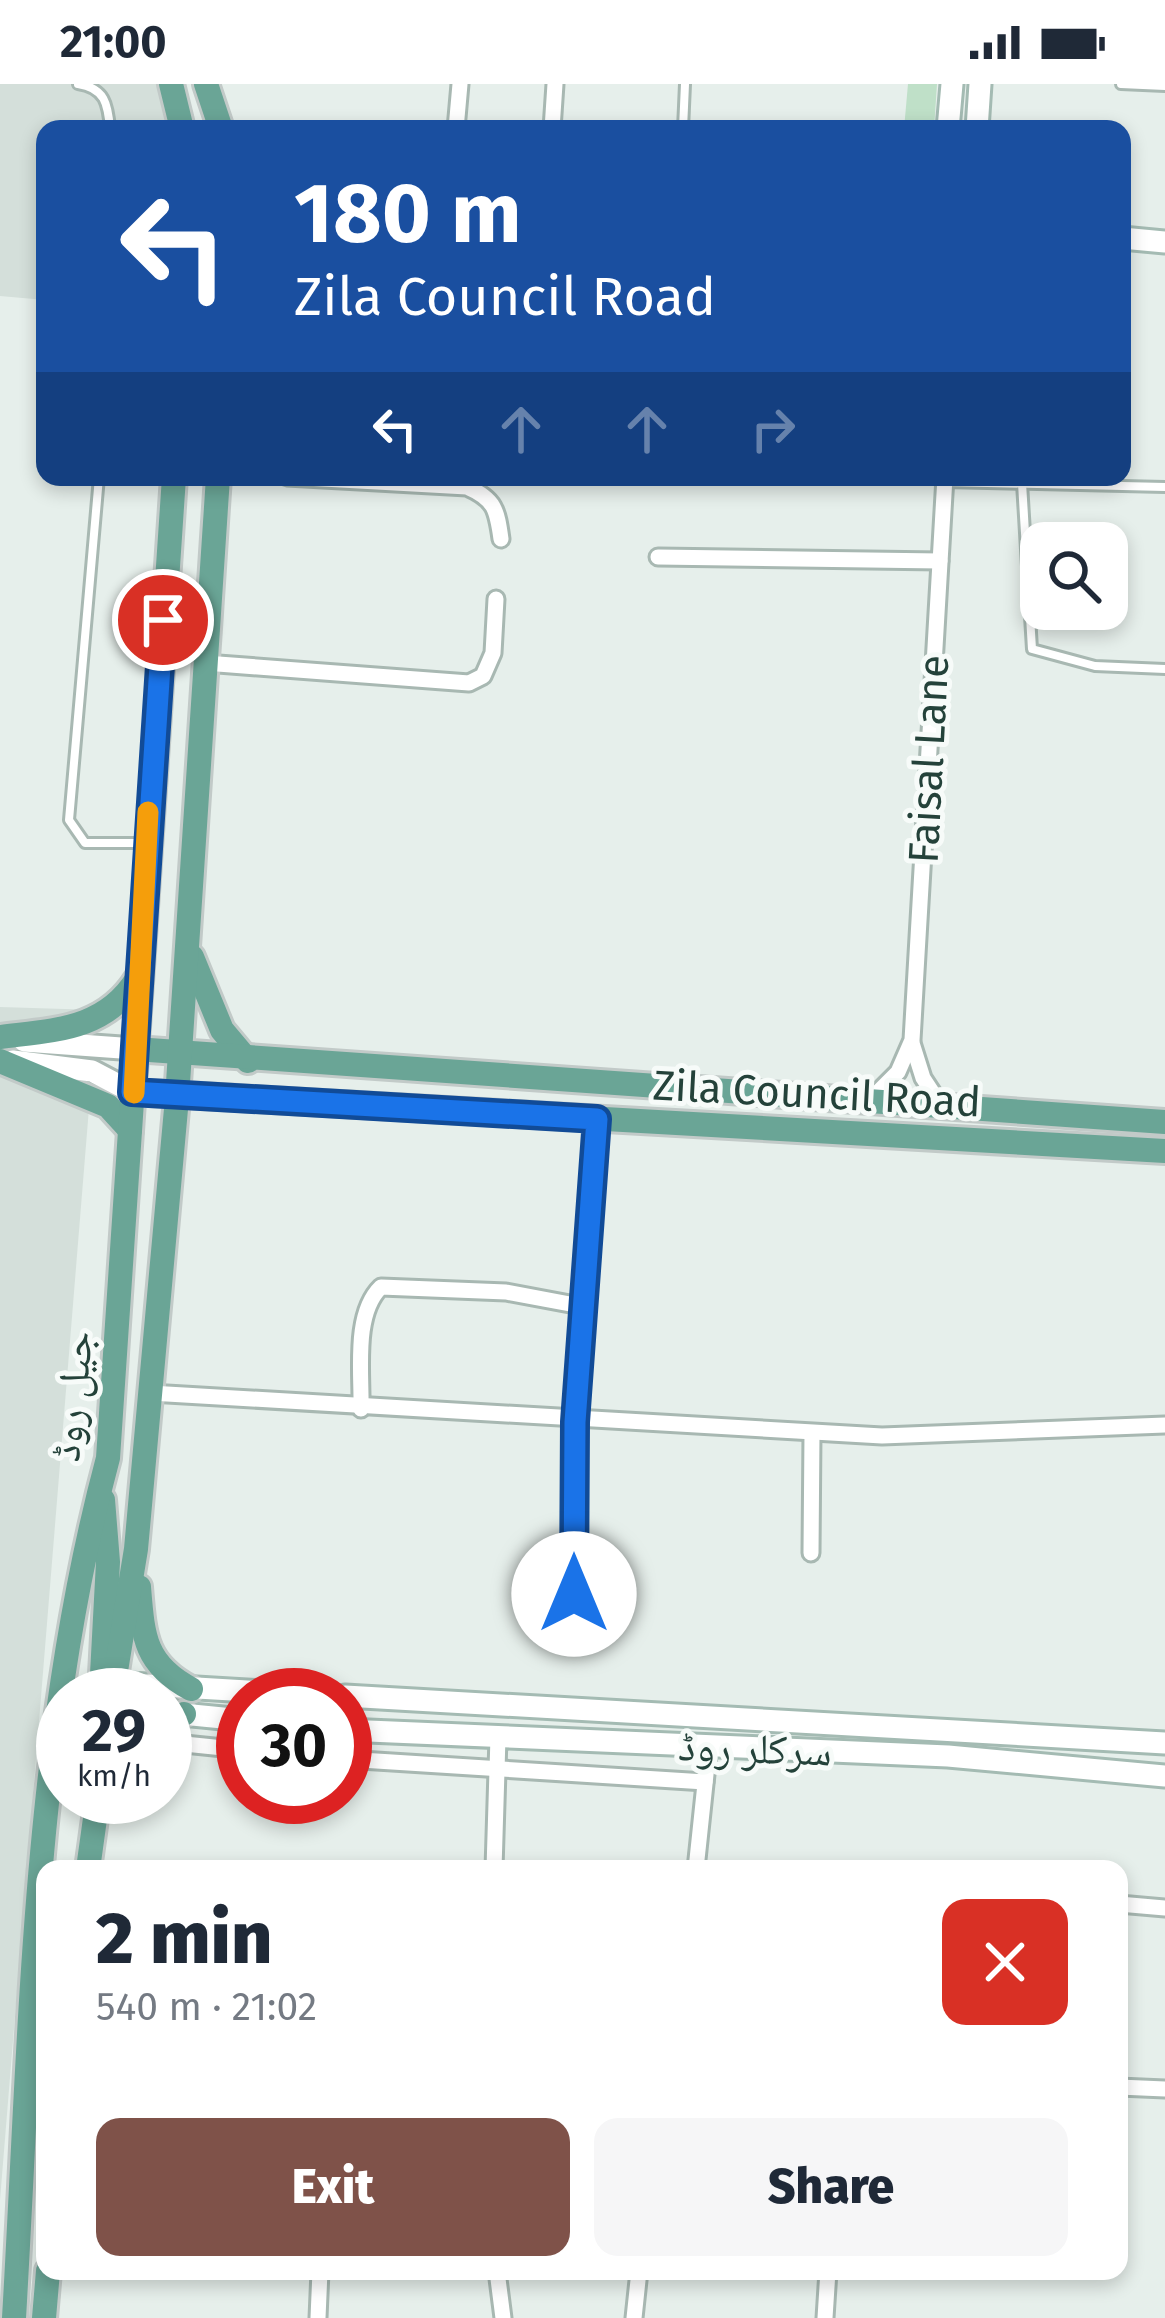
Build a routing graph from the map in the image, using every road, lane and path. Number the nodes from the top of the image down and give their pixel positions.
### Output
1 (78, 84) edge
2 (171, 84) edge
3 (206, 84) edge
4 (460, 84) edge
5 (555, 84) edge
6 (685, 84) edge
7 (952, 84) edge
8 (980, 84) edge
9 (1121, 84) edge
10 (1165, 86) edge
11 (108, 120) edge
12 (180, 120) edge
13 (218, 120) edge
14 (457, 120) edge
15 (553, 120) edge
16 (683, 120) edge
17 (949, 120) edge
18 (978, 120) edge
19 (1131, 239) edge
20 (1165, 242) edge
21 (98, 486) edge
22 (172, 486) edge
23 (217, 486) edge
24 (449, 486) edge
25 (945, 486) edge
26 (1022, 486) edge
27 (1129, 486) edge
28 (1165, 487) edge
29 (501, 539) dead end
30 (658, 557) dead end
31 (940, 561) junction
32 (496, 599) dead end
33 (205, 663) junction
34 (1165, 669) edge
35 (146, 843) junction
36 (186, 938) junction
37 (139, 977) junction
38 (0, 1038) edge
39 (912, 1040) junction
40 (135, 1049) junction
41 (178, 1056) junction
42 (0, 1060) edge
43 (248, 1060) junction
44 (132, 1092) junction
45 (177, 1097) junction
46 (862, 1104) junction
47 (945, 1110) junction
48 (597, 1119) junction
49 (1165, 1122) edge
50 (130, 1130) junction
51 (1165, 1151) edge
52 (586, 1307) junction
53 (150, 1393) junction
54 (361, 1409) junction
55 (575, 1422) junction
56 (1165, 1425) edge
57 (812, 1432) junction
58 (102, 1483) junction
59 (136, 1549) junction
60 (811, 1553) dead end
61 (574, 1594) dead end
62 (107, 1668) edge
63 (112, 1668) edge
64 (161, 1668) edge
65 (372, 1698) edge
66 (372, 1731) edge
67 (498, 1737) junction
68 (1165, 1743) edge
69 (710, 1746) junction
70 (372, 1761) edge
71 (496, 1772) junction
72 (1165, 1776) edge
73 (705, 1782) junction
74 (46, 1824) edge
75 (94, 1824) edge
76 (42, 1835) junction
77 (41, 1860) edge
78 (89, 1860) edge
79 (494, 1860) edge
80 (697, 1860) edge
81 (1128, 1905) edge
82 (1165, 1908) edge
83 (36, 1938) edge
84 (1128, 2087) edge
85 (1165, 2089) edge
86 (47, 2280) edge
87 (320, 2280) edge
88 (498, 2280) edge
89 (638, 2280) edge
90 (827, 2280) edge
91 (14, 2318) edge
92 (44, 2318) edge
93 (318, 2318) edge
94 (503, 2318) edge
95 (634, 2318) edge
96 (825, 2318) edge

1 - 11 lane
2 - 12 main road
3 - 13 main road
4 - 14 street
5 - 15 street
6 - 16 lane
7 - 17 main road
8 - 18 main road
9 - 10 lane
19 - 20 main road
21 - 35 lane
22 - 35 main road, جیل روڈ
23 - 33 main road, جیل روڈ
24 - 29 street
25 - 31 street, Faisal Lane
26 - 34 lane
27 - 28 lane
30 - 31 street
31 - 39 street, Faisal Lane
32 - 33 street
33 - 36 main road, جیل روڈ
35 - 37 main road, جیل روڈ
36 - 41 main road, جیل روڈ
36 - 43 main road
37 - 38 main road
37 - 40 main road, جیل روڈ
38 - 40 main road
39 - 46 street
39 - 47 street, Faisal Lane
40 - 41 main road, Zila Council Road
40 - 44 main road, جیل روڈ
41 - 43 main road, Zila Council Road
41 - 45 main road, جیل روڈ
42 - 44 main road
42 - 50 main road
43 - 46 main road, Zila Council Road
44 - 45 main road, Zila Council Road
44 - 50 main road, جیل روڈ
45 - 48 main road, Zila Council Road
45 - 53 main road, جیل روڈ
46 - 47 main road, Zila Council Road
47 - 49 main road, Zila Council Road
48 - 51 main road, Zila Council Road
48 - 52 street
50 - 58 main road, جیل روڈ
52 - 54 street
52 - 55 street
53 - 54 street
53 - 59 main road, جیل روڈ
54 - 55 street
55 - 57 street
55 - 61 street
56 - 57 street
57 - 60 street
58 - 62 main road
58 - 76 main road, جیل روڈ
59 - 63 main road, جیل روڈ
59 - 64 main road
65 - 68 main road, سرکلر روڈ
66 - 67 main road, سرکلر روڈ
67 - 69 main road, سرکلر روڈ
67 - 71 street
69 - 72 main road, سرکلر روڈ
69 - 73 street
70 - 71 street
71 - 73 street
71 - 79 street
73 - 80 street
74 - 76 main road
75 - 78 main road
76 - 77 main road, جیل روڈ
81 - 82 street
83 - 91 main road, جیل روڈ
84 - 85 street
86 - 92 main road
87 - 93 street
88 - 94 street
89 - 95 street
90 - 96 street

